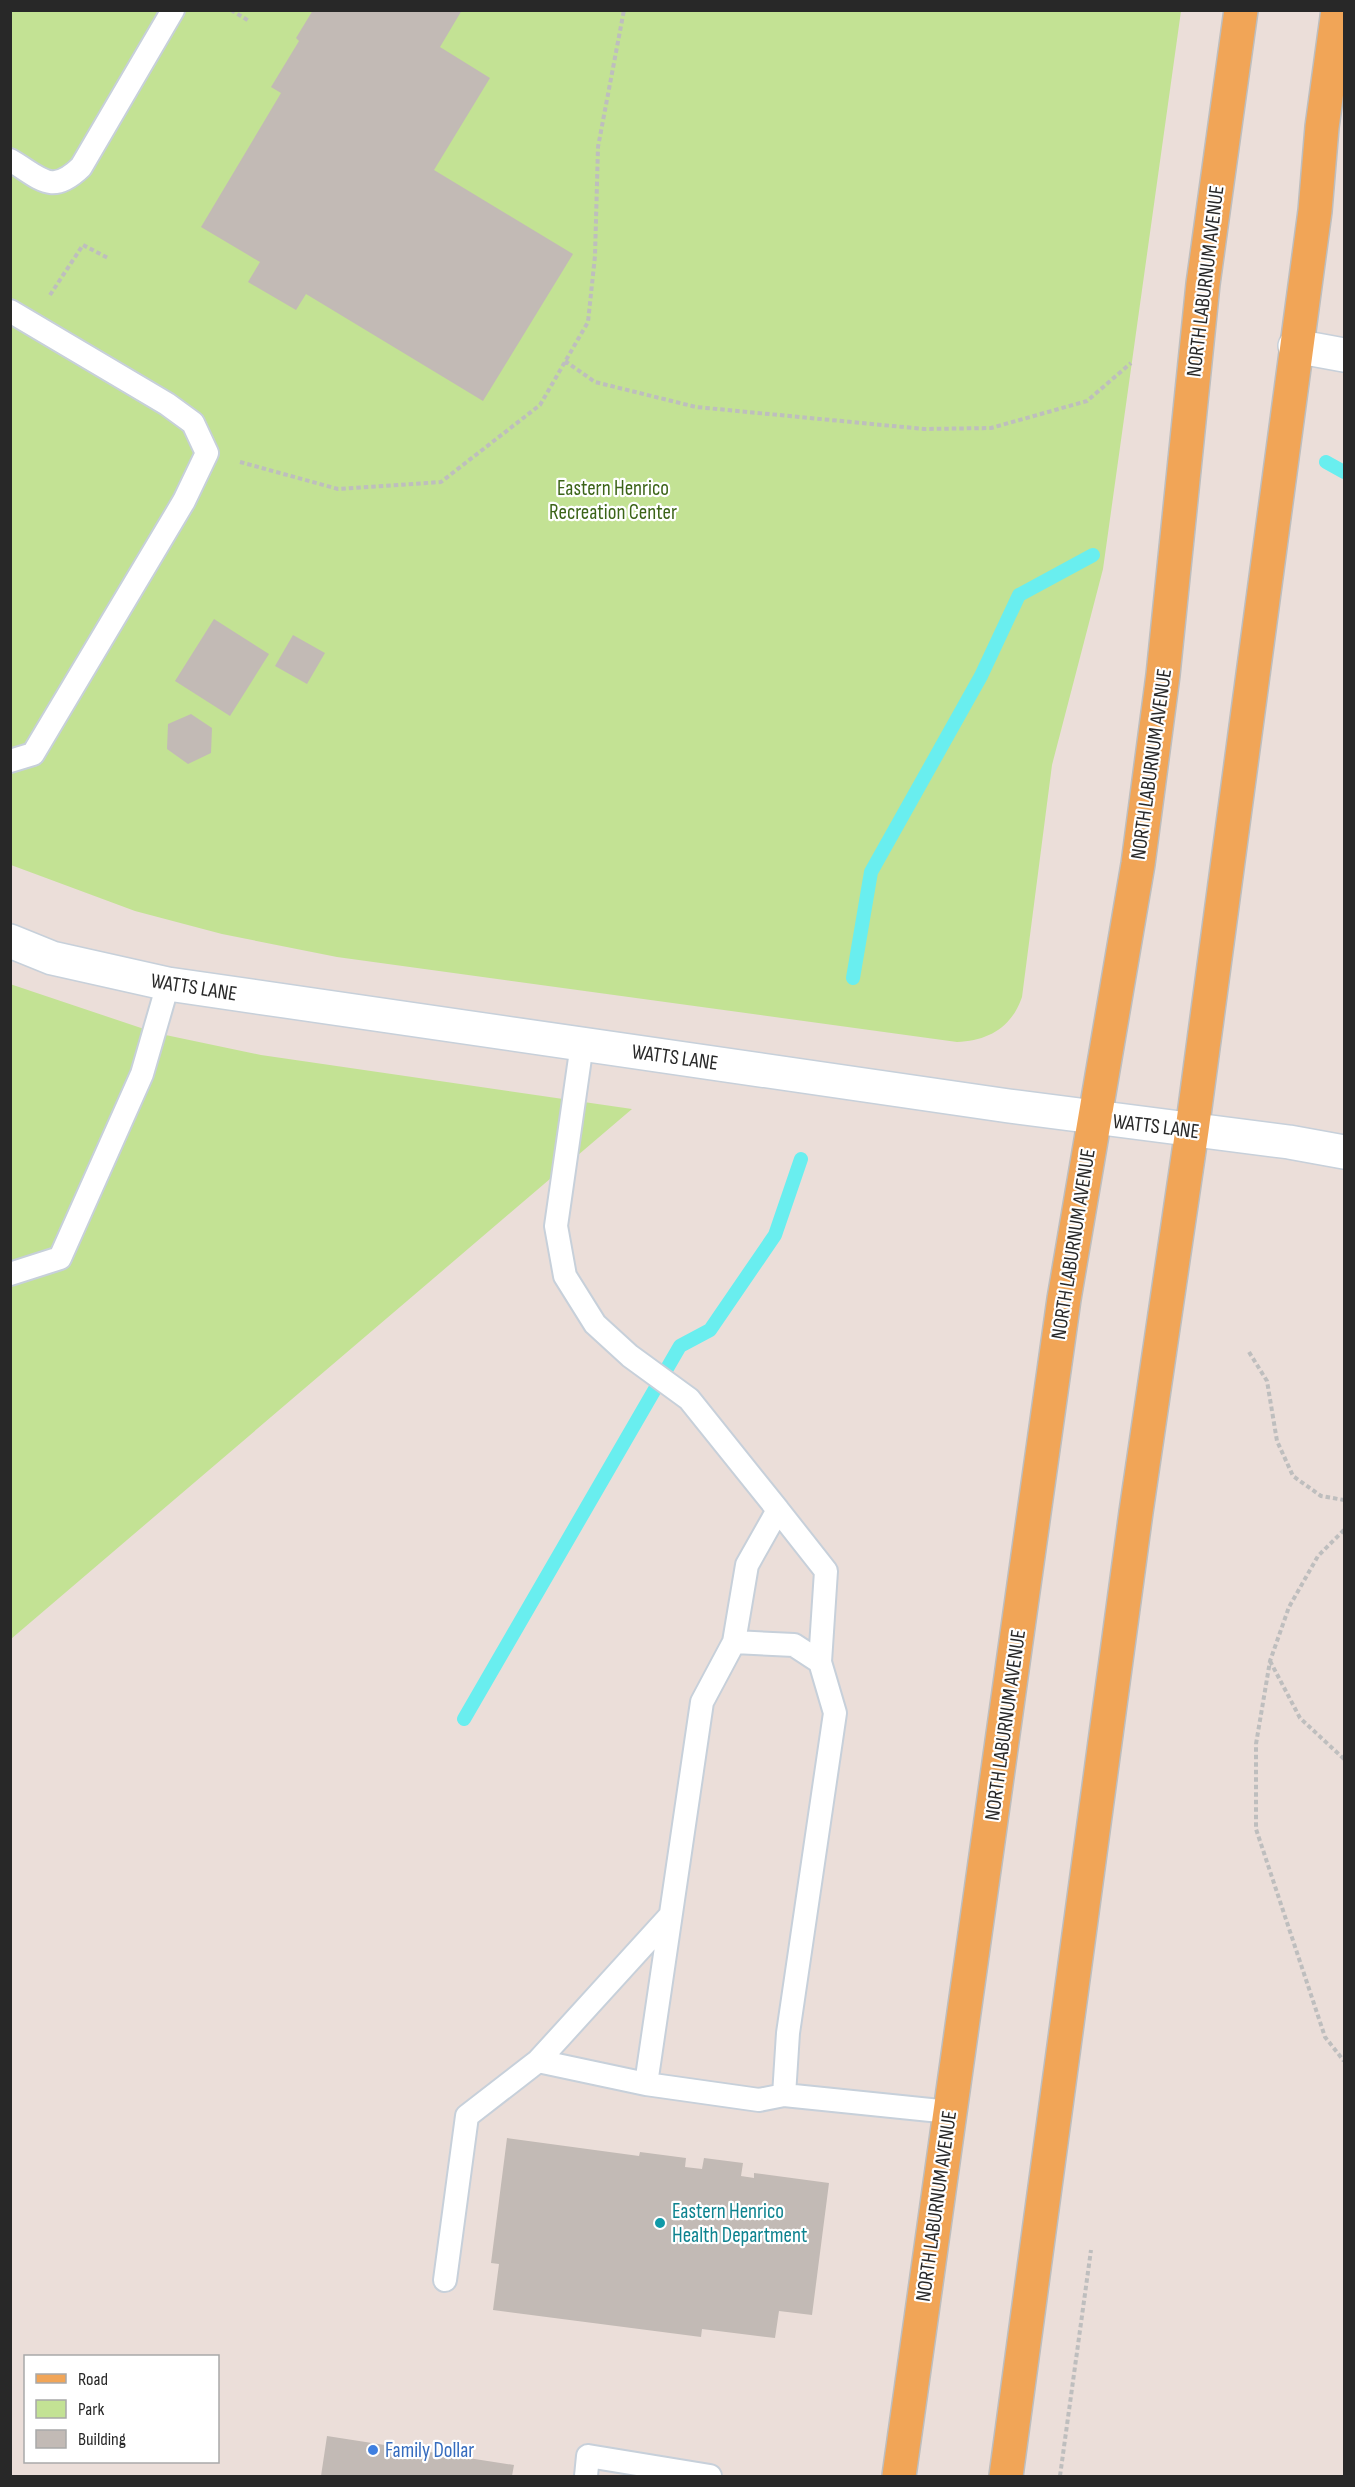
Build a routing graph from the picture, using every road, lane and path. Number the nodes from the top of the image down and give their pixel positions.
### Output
1 (174, 10) edge
2 (231, 10) edge
3 (624, 10) edge
4 (1240, 10) edge
5 (1338, 10) edge
6 (249, 21) dead end
7 (10, 160) edge
8 (108, 258) dead end
9 (48, 298) dead end
10 (10, 311) edge
11 (1295, 346) junction
12 (1344, 355) edge
13 (565, 361) junction
14 (1131, 363) dead end
15 (207, 453) junction
16 (10, 761) edge
17 (10, 941) edge
18 (168, 984) junction
19 (582, 1044) junction
20 (1094, 1118) junction
21 (1192, 1130) junction
22 (1344, 1152) edge
23 (10, 1274) edge
24 (1249, 1352) dead end
25 (1344, 1500) edge
26 (778, 1510) junction
27 (1344, 1530) edge
28 (734, 1642) junction
29 (1270, 1661) junction
30 (820, 1662) junction
31 (1344, 1758) edge
32 (670, 1916) junction
33 (538, 2061) junction
34 (1344, 2061) edge
35 (646, 2084) junction
36 (784, 2095) junction
37 (950, 2112) junction
38 (1091, 2250) dead end
39 (445, 2280) dead end
40 (585, 2476) edge
41 (710, 2476) edge
42 (899, 2476) edge
43 (1006, 2476) edge
44 (1060, 2476) edge

1 - 7 lane
2 - 6 path
3 - 13 path
4 - 20 main road, NORTH LABURNUM AVENUE
5 - 11 main road
8 - 9 path
10 - 15 lane
11 - 12 street
11 - 21 main road
13 - 14 path
13 - 15 path
15 - 16 lane
17 - 18 street, WATTS LANE
18 - 19 street, WATTS LANE
18 - 23 lane
19 - 20 street, WATTS LANE
19 - 26 lane
20 - 21 street, WATTS LANE
20 - 37 main road, NORTH LABURNUM AVENUE
21 - 22 street, WATTS LANE
21 - 43 main road
24 - 25 path
26 - 28 lane
26 - 30 lane
27 - 29 path
28 - 30 lane
28 - 32 lane
29 - 31 path
29 - 34 path
30 - 36 lane
32 - 33 lane
32 - 35 lane
33 - 35 lane
33 - 39 lane
35 - 36 lane
36 - 37 lane
37 - 42 main road, NORTH LABURNUM AVENUE
38 - 44 path
40 - 41 lane

